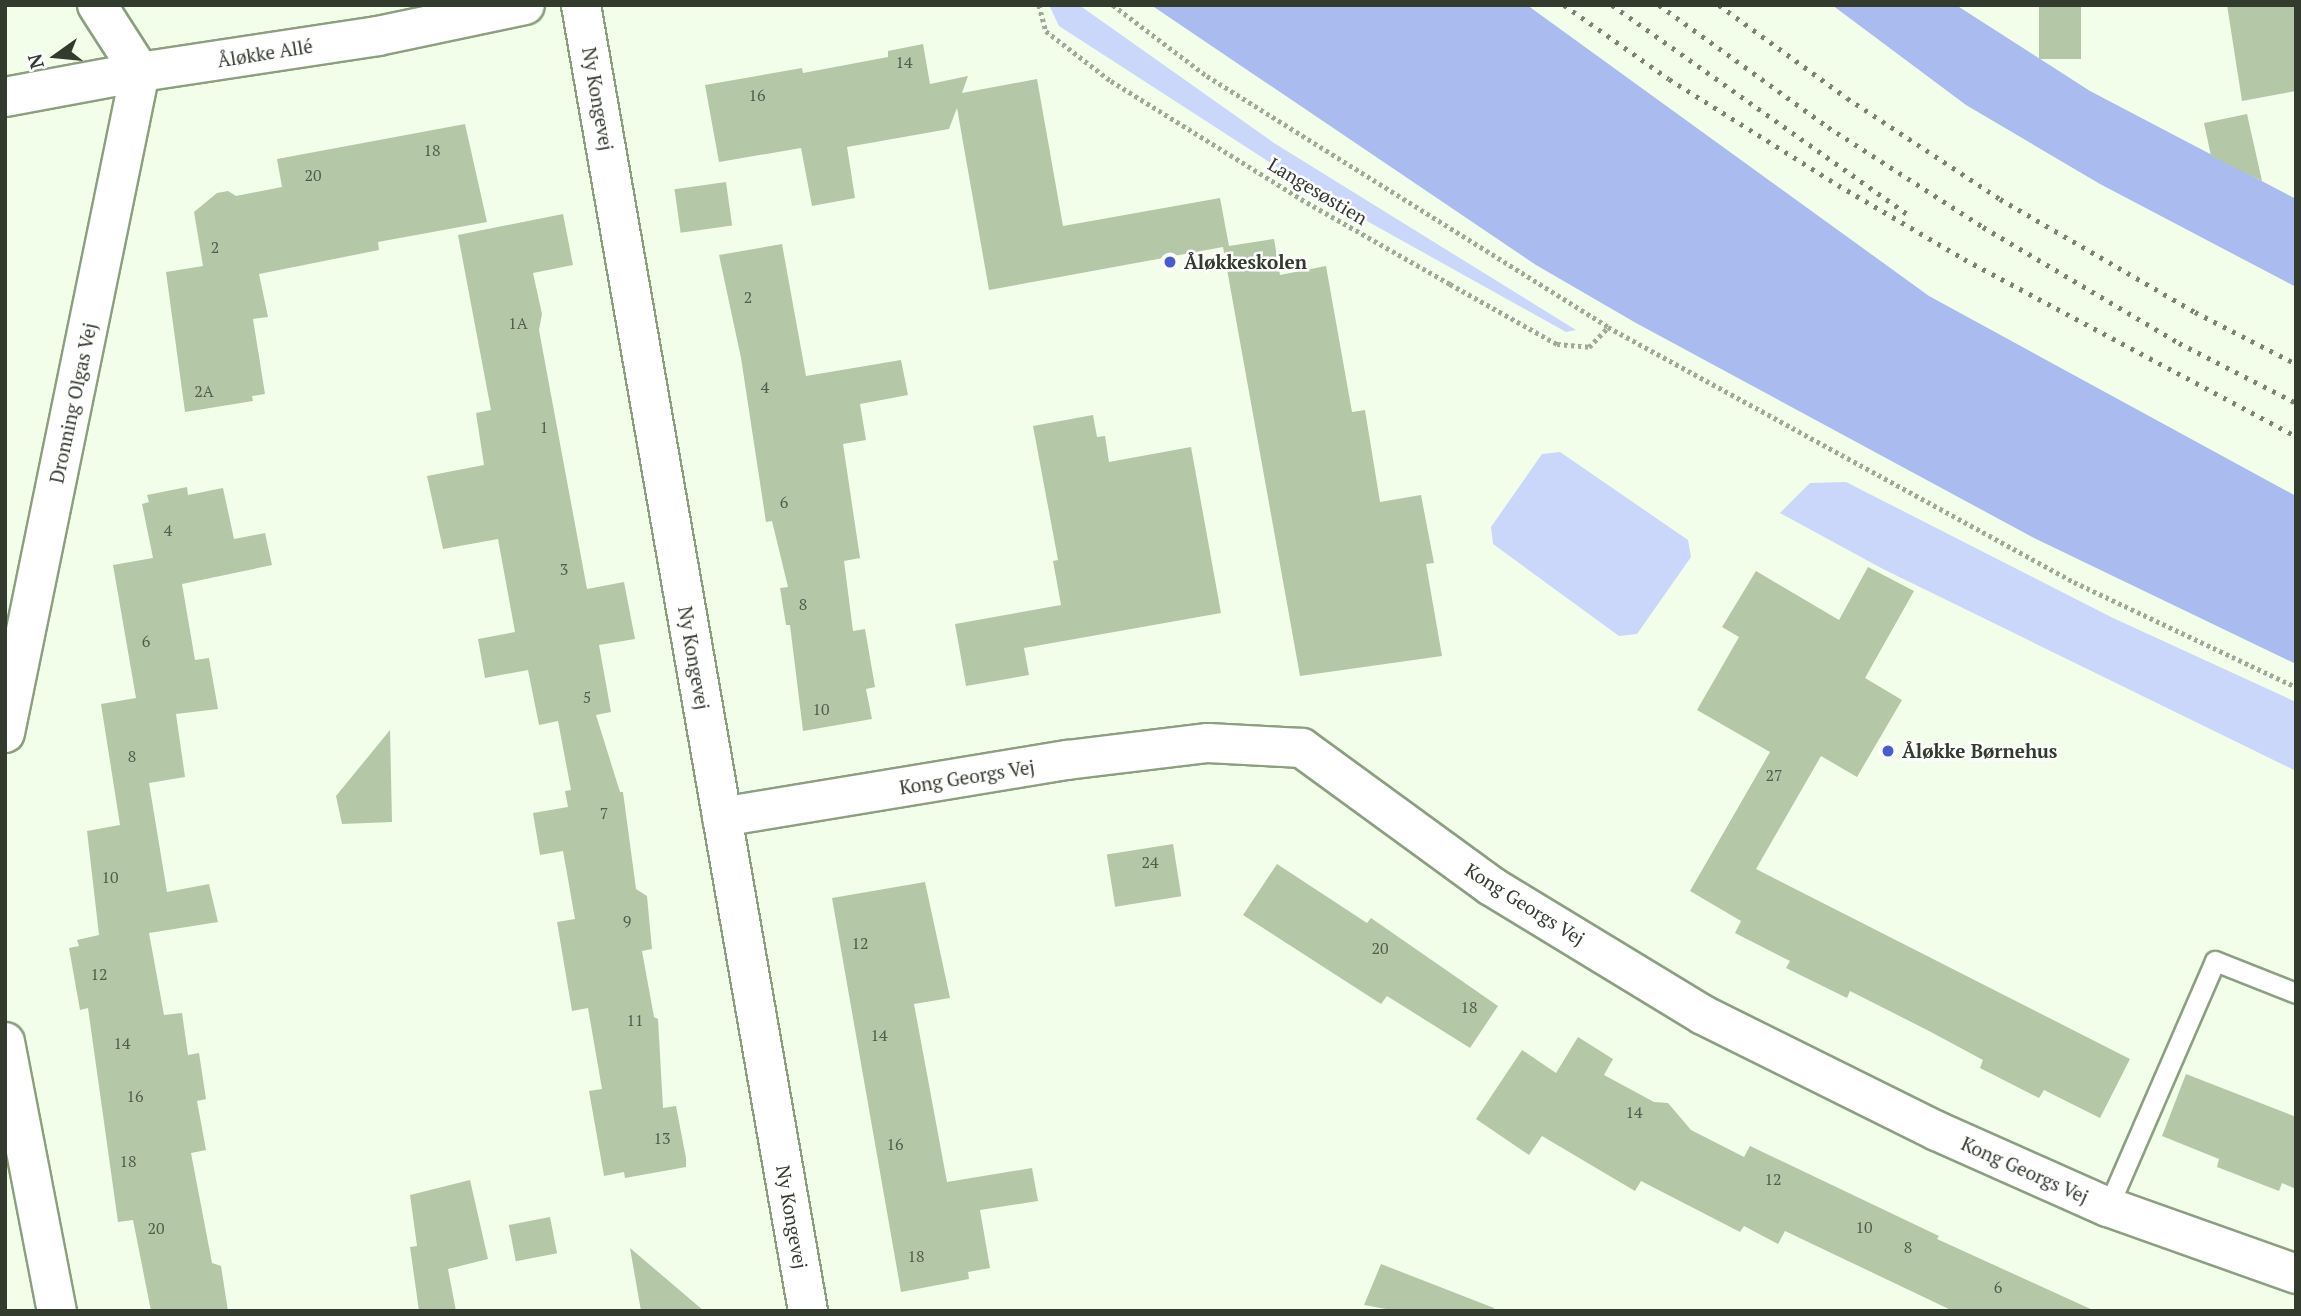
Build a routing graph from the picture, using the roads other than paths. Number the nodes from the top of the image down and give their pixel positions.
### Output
1 (97, 5) edge
2 (525, 5) edge
3 (581, 5) edge
4 (141, 72) junction
5 (5, 97) edge
6 (5, 733) edge
7 (722, 817) junction
8 (2296, 993) edge
9 (5, 1042) edge
10 (2108, 1208) junction
11 (2296, 1275) edge
12 (57, 1311) edge
13 (808, 1311) edge

1 - 4 street
2 - 4 street, Åløkke Allé
3 - 7 street, Ny Kongevej
4 - 5 street, Åløkke Allé
4 - 6 street, Dronning Olgas Vej
7 - 10 street, Kong Georgs Vej
7 - 13 street, Ny Kongevej
8 - 10 lane
9 - 12 street
10 - 11 street, Kong Georgs Vej

